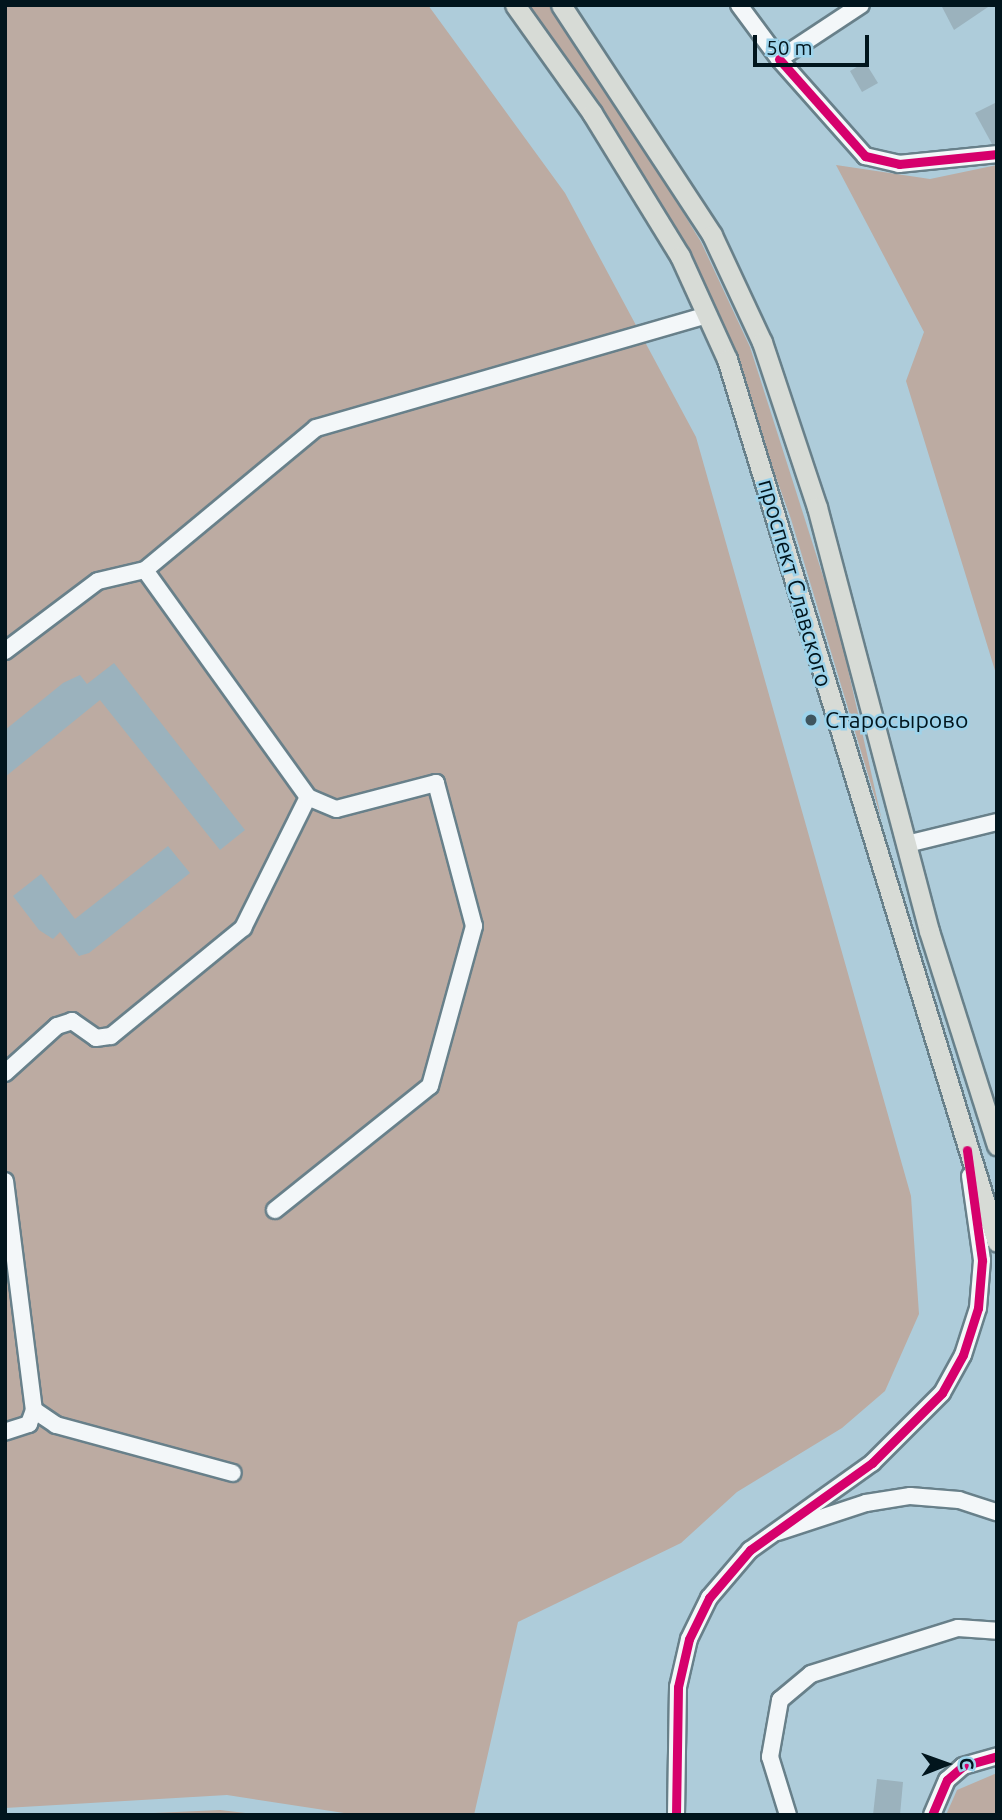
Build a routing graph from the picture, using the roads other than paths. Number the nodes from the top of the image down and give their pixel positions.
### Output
1 (515, 5) edge
2 (561, 5) edge
3 (739, 5) edge
4 (860, 5) edge
5 (779, 59) junction
6 (997, 154) edge
7 (707, 315) junction
8 (145, 570) junction
9 (5, 651) edge
10 (308, 797) junction
11 (997, 822) edge
12 (906, 844) junction
13 (5, 1073) edge
14 (997, 1145) edge
15 (967, 1150) junction
16 (5, 1181) edge
17 (275, 1210) dead end
18 (997, 1242) edge
19 (13, 1297) edge
20 (34, 1410) junction
21 (5, 1432) edge
22 (233, 1473) dead end
23 (997, 1512) edge
24 (766, 1536) junction
25 (997, 1631) edge
26 (997, 1756) edge
27 (676, 1815) edge
28 (788, 1815) edge
29 (932, 1815) edge

1 - 7 main road, проспект Славского
2 - 12 main road, проспект Славского
3 - 5 street
4 - 5 street
5 - 6 street
7 - 8 street
7 - 15 main road, проспект Славского
8 - 9 street
8 - 10 street
10 - 13 street
10 - 17 street
11 - 12 street
12 - 14 main road, проспект Славского
15 - 18 main road, проспект Славского
15 - 24 street
16 - 19 street
19 - 20 street
20 - 21 street
20 - 22 street
23 - 24 street
24 - 27 street
25 - 28 street
26 - 29 street

